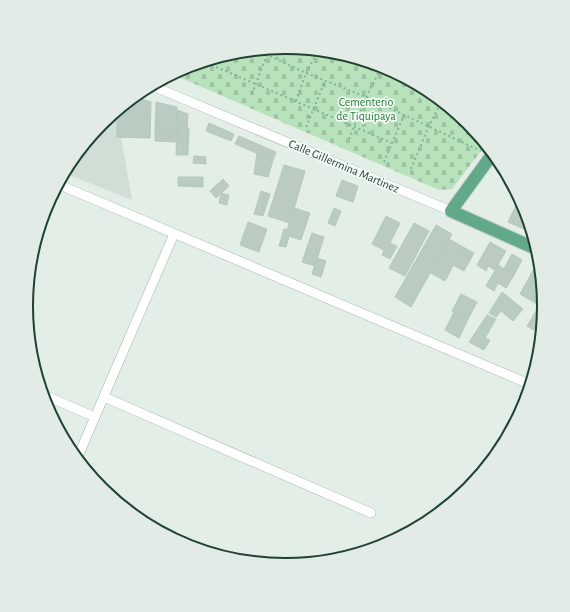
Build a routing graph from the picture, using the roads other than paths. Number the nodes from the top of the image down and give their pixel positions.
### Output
1 (158, 88) edge
2 (487, 156) edge
3 (64, 187) edge
4 (451, 211) junction
5 (174, 234) junction
6 (529, 246) edge
7 (525, 383) edge
8 (104, 396) junction
9 (50, 398) edge
10 (95, 417) junction
11 (80, 452) edge
12 (371, 513) dead end

1 - 4 street, Calle Gillermina Martinez
2 - 4 main road
3 - 5 street
4 - 6 main road, Calle Gillermina Martinez
5 - 7 street
5 - 8 street
8 - 10 street
8 - 12 street
9 - 10 street
10 - 11 street

